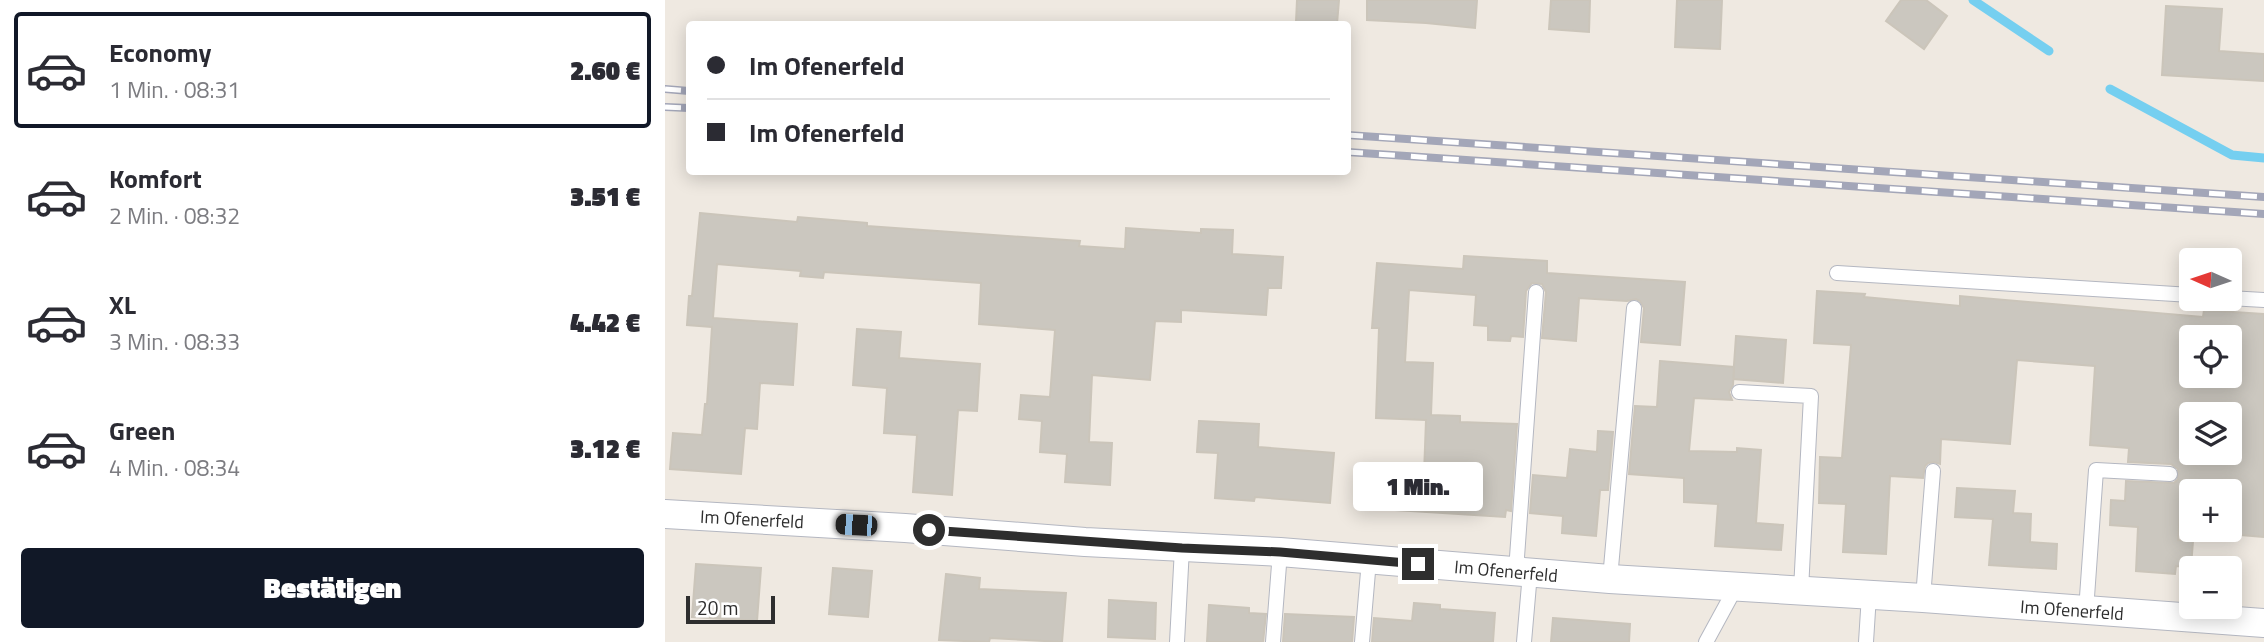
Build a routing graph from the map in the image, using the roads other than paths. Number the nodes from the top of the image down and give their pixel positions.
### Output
1 (1837, 273) dead end
2 (1536, 292) dead end
3 (2179, 294) edge
4 (2242, 299) edge
5 (2264, 300) edge
6 (1634, 308) dead end
7 (1739, 392) dead end
8 (1933, 471) dead end
9 (2170, 474) dead end
10 (665, 514) edge
11 (1182, 548) junction
12 (1280, 552) junction
13 (1369, 560) junction
14 (1523, 572) junction
15 (1610, 579) junction
16 (1736, 587) junction
17 (1801, 590) junction
18 (1869, 594) junction
19 (1923, 598) junction
20 (2086, 611) junction
21 (2264, 623) edge
22 (1177, 642) edge
23 (1273, 642) edge
24 (1362, 642) edge
25 (1524, 642) edge
26 (1706, 642) edge
27 (1866, 642) edge

1 - 3 lane
2 - 14 lane
4 - 5 lane
6 - 15 lane
7 - 17 lane
8 - 19 lane
9 - 20 lane
10 - 11 street, Im Ofenerfeld
11 - 12 street, Im Ofenerfeld
11 - 22 lane
12 - 13 street, Im Ofenerfeld
12 - 23 lane
13 - 14 street, Im Ofenerfeld
13 - 24 lane
14 - 15 street, Im Ofenerfeld
14 - 25 lane
15 - 16 street, Im Ofenerfeld
16 - 17 street, Im Ofenerfeld
16 - 26 lane
17 - 18 street, Im Ofenerfeld
18 - 19 street, Im Ofenerfeld
18 - 27 lane
19 - 20 street, Im Ofenerfeld
20 - 21 street, Im Ofenerfeld

